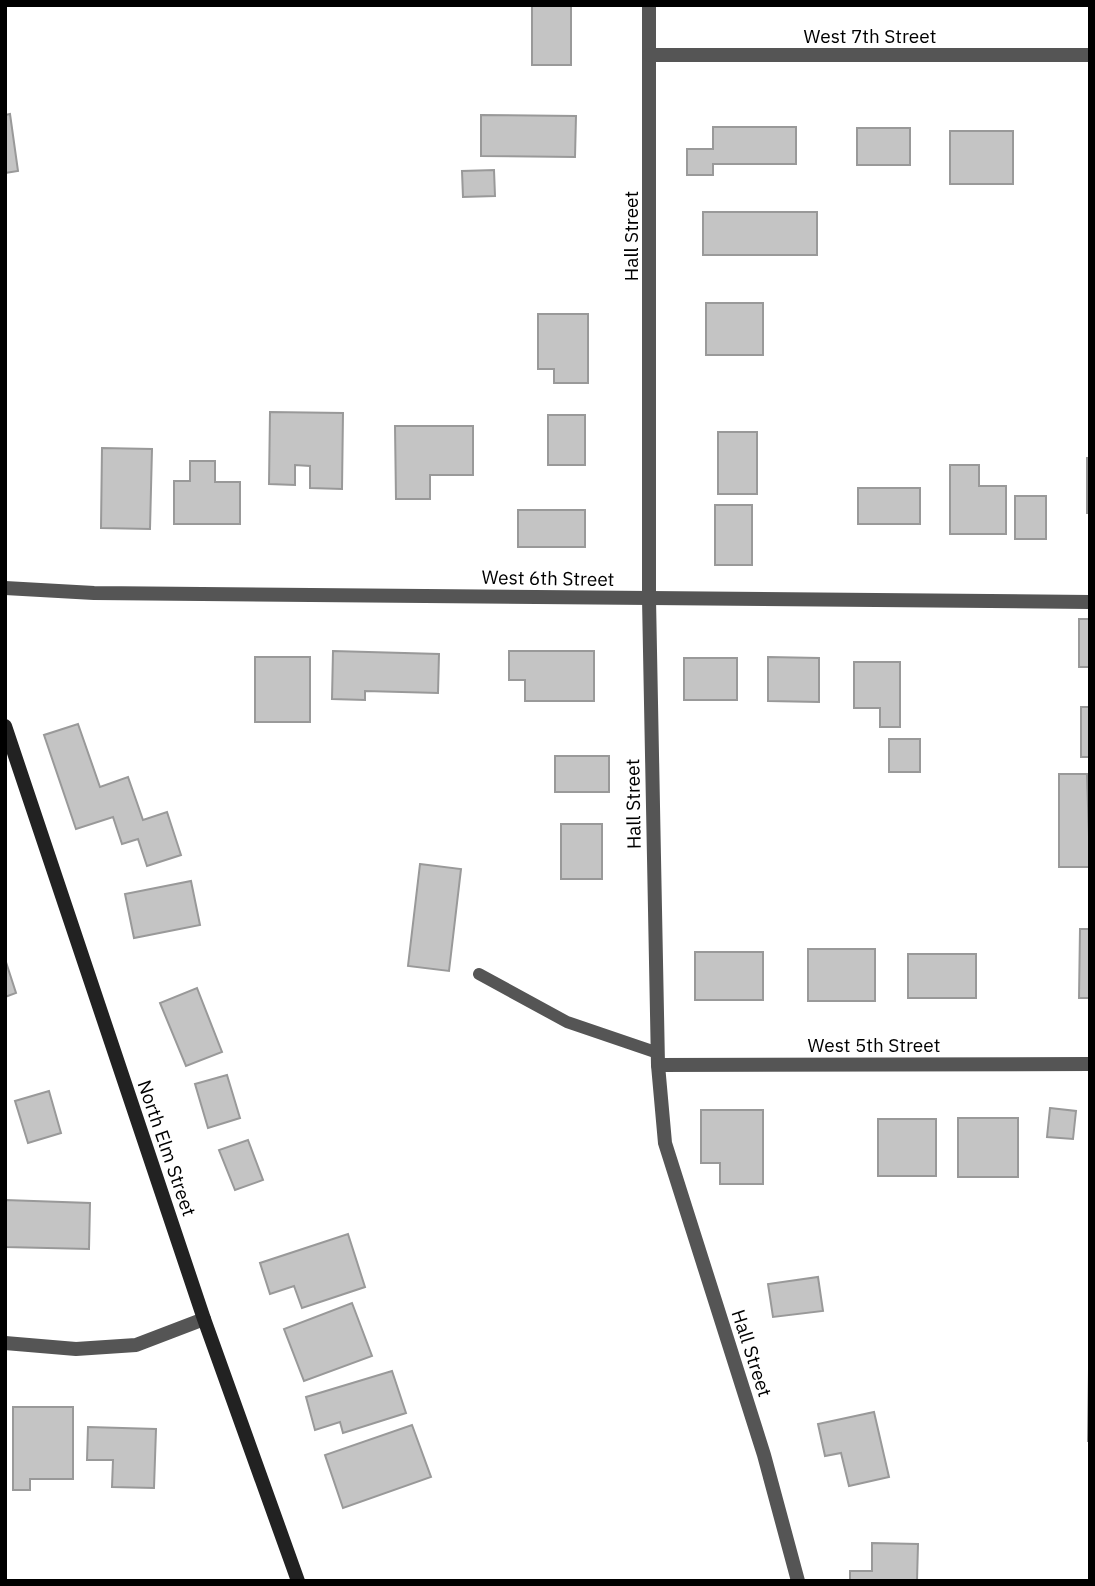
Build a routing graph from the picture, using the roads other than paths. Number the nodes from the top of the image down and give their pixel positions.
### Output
1 (649, 5) edge
2 (650, 55) junction
3 (1090, 55) edge
4 (5, 588) edge
5 (649, 599) junction
6 (1090, 602) edge
7 (5, 726) edge
8 (479, 974) dead end
9 (658, 1059) junction
10 (1090, 1064) edge
11 (204, 1319) junction
12 (5, 1343) edge
13 (298, 1581) edge
14 (798, 1581) edge

1 - 2 street, Hall Street
2 - 3 street, West 7th Street
2 - 5 street, Hall Street
4 - 5 street, West 6th Street
5 - 6 street, West 6th Street
5 - 9 street, Hall Street
7 - 11 street, North Elm Street
8 - 9 lane
9 - 10 street, West 5th Street
9 - 14 street, Hall Street
11 - 12 street
11 - 13 street, North Elm Street

